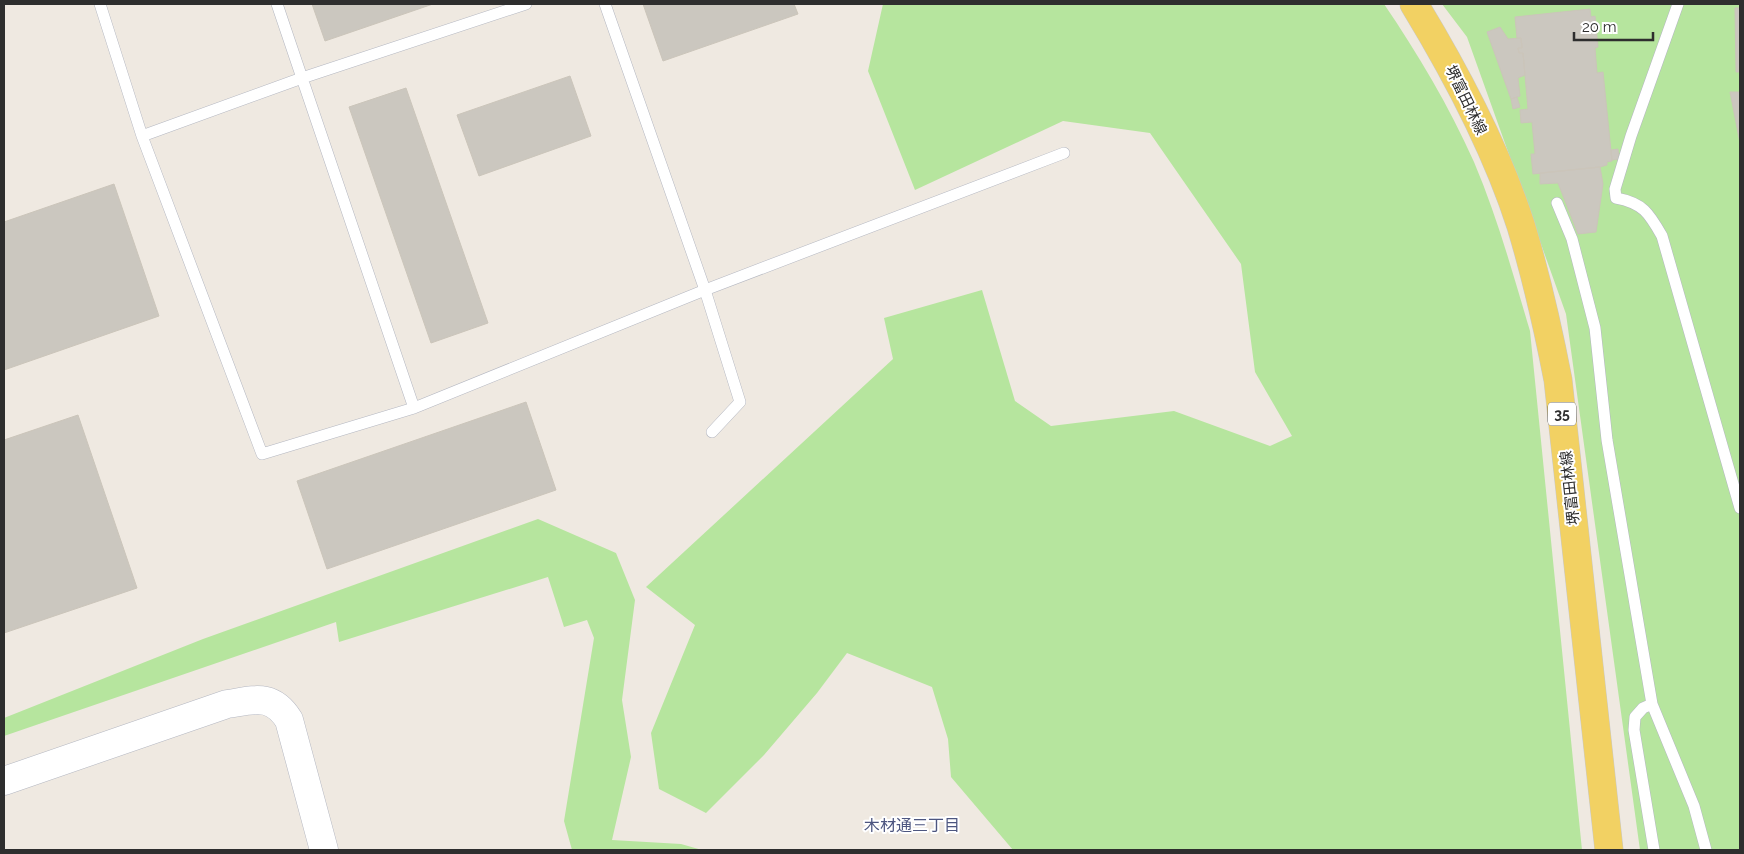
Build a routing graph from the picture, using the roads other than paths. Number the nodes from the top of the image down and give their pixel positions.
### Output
1 (100, 4) edge
2 (277, 4) edge
3 (526, 4) edge
4 (605, 4) edge
5 (1414, 4) edge
6 (1678, 4) edge
7 (302, 78) junction
8 (142, 136) junction
9 (1064, 153) dead end
10 (1557, 203) dead end
11 (704, 290) junction
12 (414, 408) junction
13 (712, 432) dead end
14 (1740, 508) edge
15 (1652, 704) junction
16 (4, 781) edge
17 (324, 850) edge
18 (1609, 850) edge
19 (1654, 850) edge
20 (1706, 850) edge

1 - 8 lane
2 - 7 lane
3 - 7 lane
4 - 11 lane
5 - 18 main road, 堺富田林線 / 35
6 - 14 lane
7 - 8 lane
7 - 12 lane
8 - 12 lane
9 - 11 lane
10 - 15 lane
11 - 12 lane
11 - 13 lane
15 - 19 lane
15 - 20 lane
16 - 17 street

